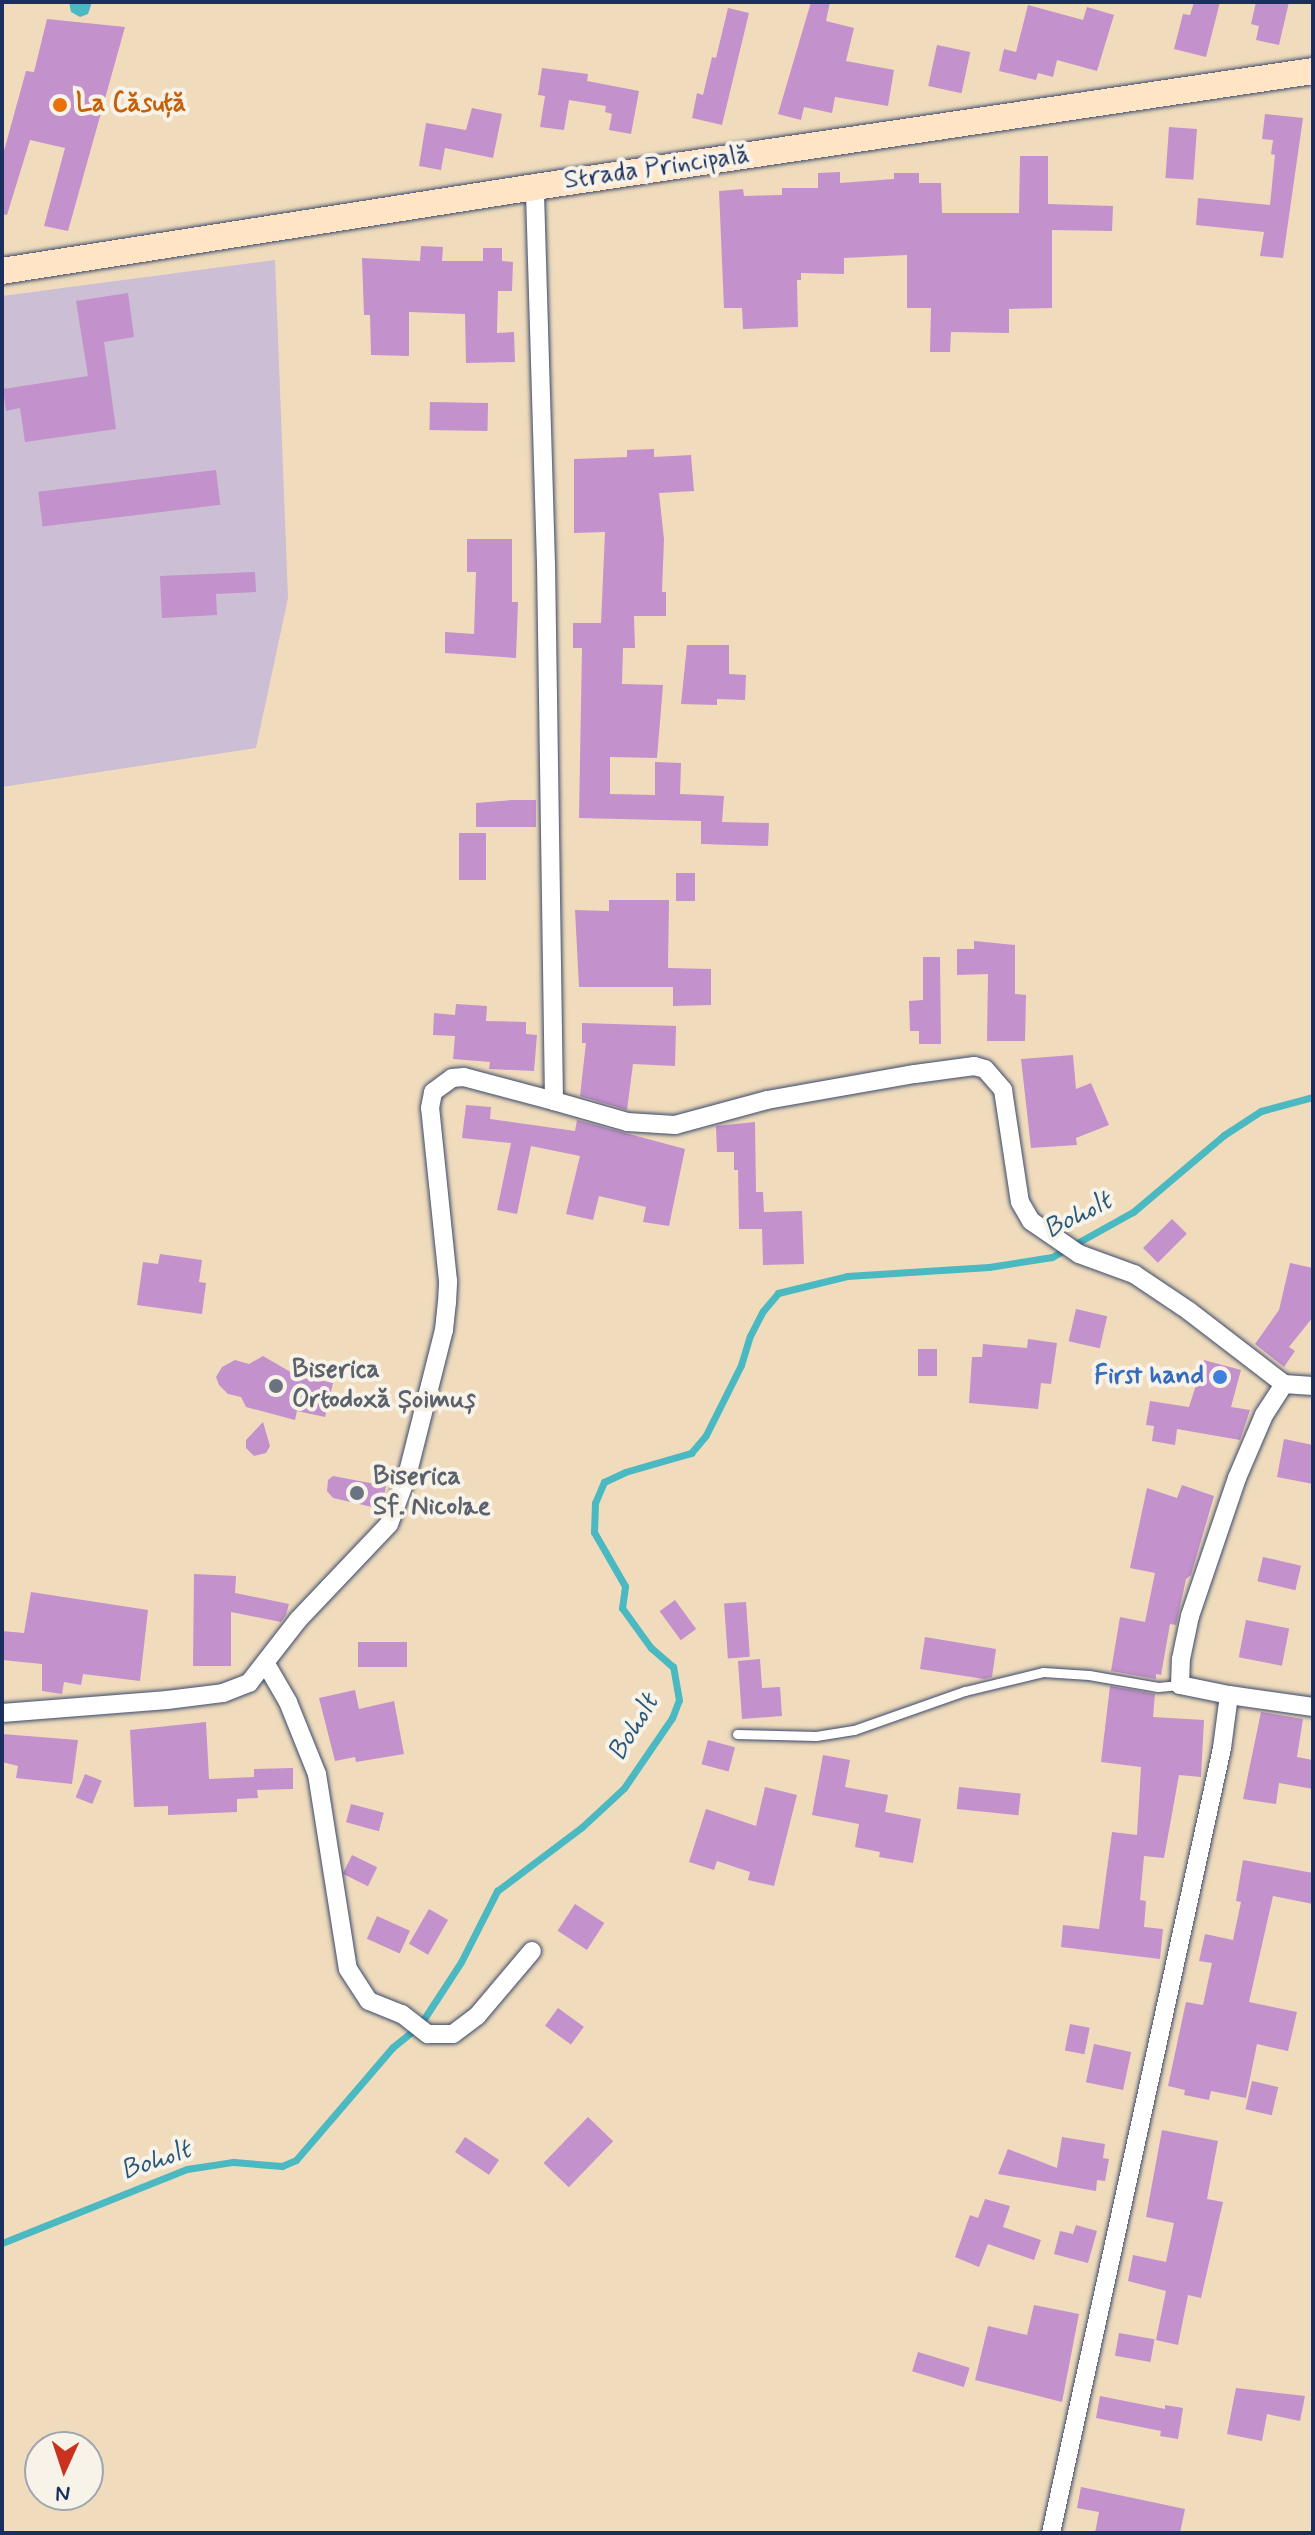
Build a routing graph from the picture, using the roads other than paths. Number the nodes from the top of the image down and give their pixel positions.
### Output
1 (1313, 71) edge
2 (535, 187) junction
3 (2, 271) edge
4 (554, 1101) junction
5 (1284, 1384) junction
6 (1313, 1386) edge
7 (266, 1664) junction
8 (1180, 1685) junction
9 (1229, 1695) junction
10 (1313, 1707) edge
11 (2, 1713) edge
12 (737, 1734) dead end
13 (532, 1951) dead end
14 (1051, 2533) edge

1 - 2 main road, Strada Principală
2 - 3 main road, Strada Principală
2 - 4 street
4 - 5 street
4 - 7 street
5 - 6 street
5 - 8 street
7 - 11 street
7 - 13 street
8 - 9 street
8 - 12 lane
9 - 10 street
9 - 14 street

